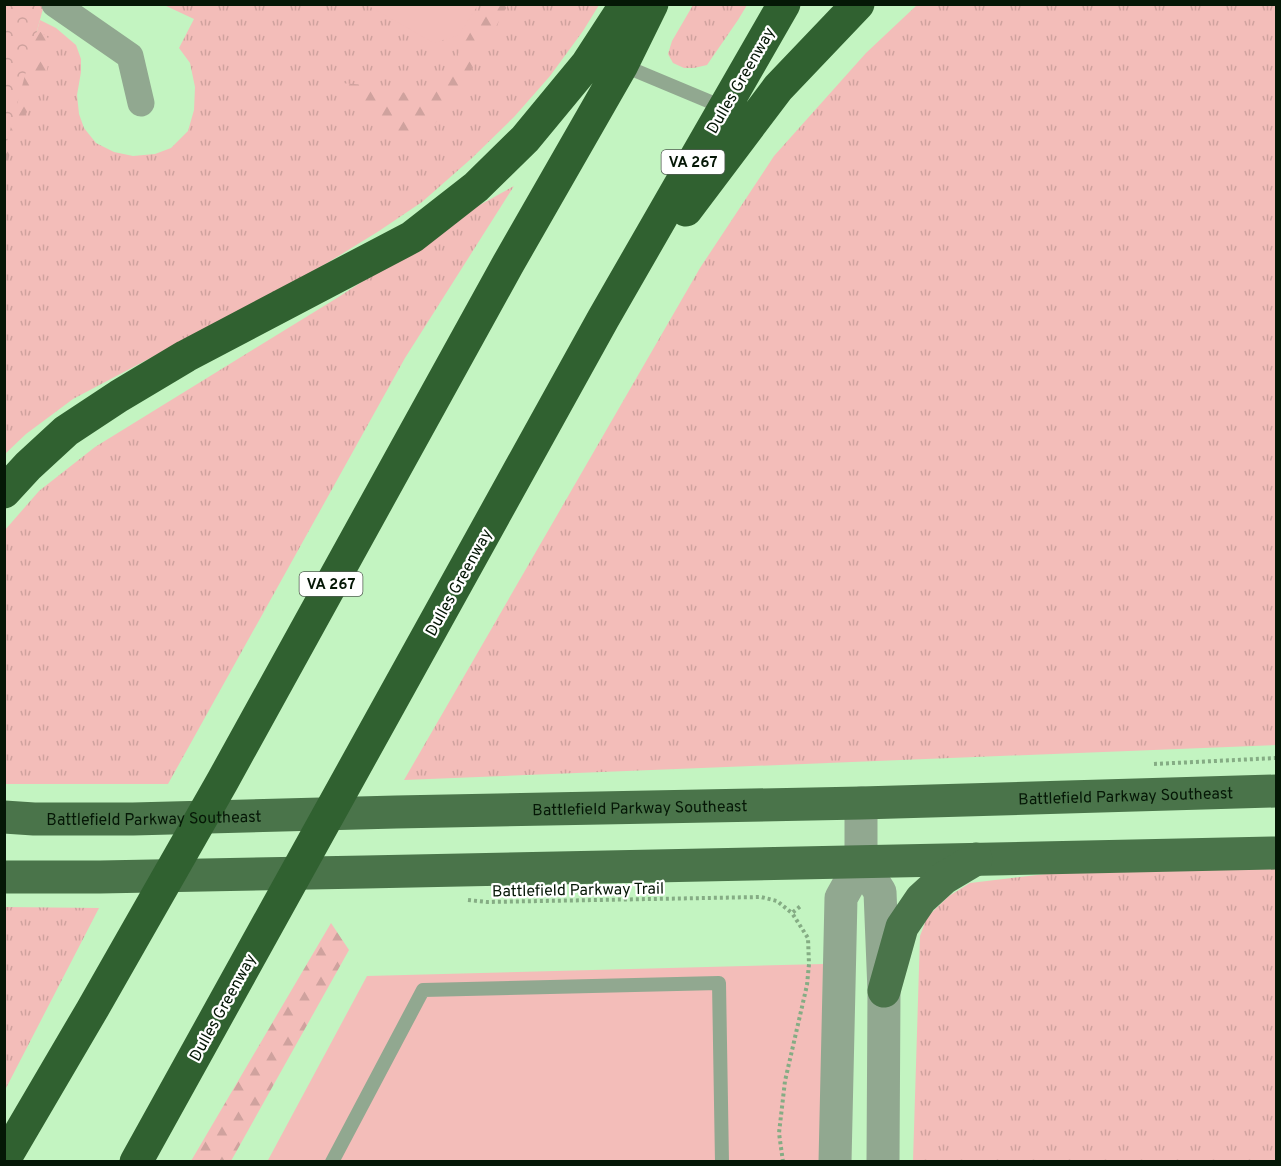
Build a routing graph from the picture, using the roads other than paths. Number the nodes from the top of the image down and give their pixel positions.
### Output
1 (55, 4) edge
2 (626, 4) edge
3 (652, 4) edge
4 (784, 4) edge
5 (858, 4) edge
6 (622, 65) junction
7 (141, 103) dead end
8 (724, 108) junction
9 (603, 319) junction
10 (4, 492) edge
11 (1276, 791) edge
12 (861, 803) junction
13 (4, 817) edge
14 (1276, 853) edge
15 (976, 859) junction
16 (861, 862) junction
17 (4, 877) edge
18 (884, 991) junction
19 (4, 1160) edge
20 (136, 1161) edge
21 (332, 1161) edge
22 (722, 1161) edge
23 (835, 1161) edge
24 (883, 1161) edge

1 - 7 street
2 - 10 highway
3 - 6 highway, VA 267
4 - 8 highway, Dulles Greenway / VA 267
5 - 9 highway
6 - 8 lane
6 - 19 highway, VA 267
8 - 9 highway, Dulles Greenway / VA 267
9 - 20 highway, Dulles Greenway / VA 267
11 - 12 main road, Battlefield Parkway Southeast
12 - 13 main road, Battlefield Parkway Southeast
12 - 16 street
14 - 15 main road
15 - 16 main road
15 - 18 main road
16 - 17 main road
16 - 18 street
16 - 23 street
18 - 24 street
21 - 22 lane

